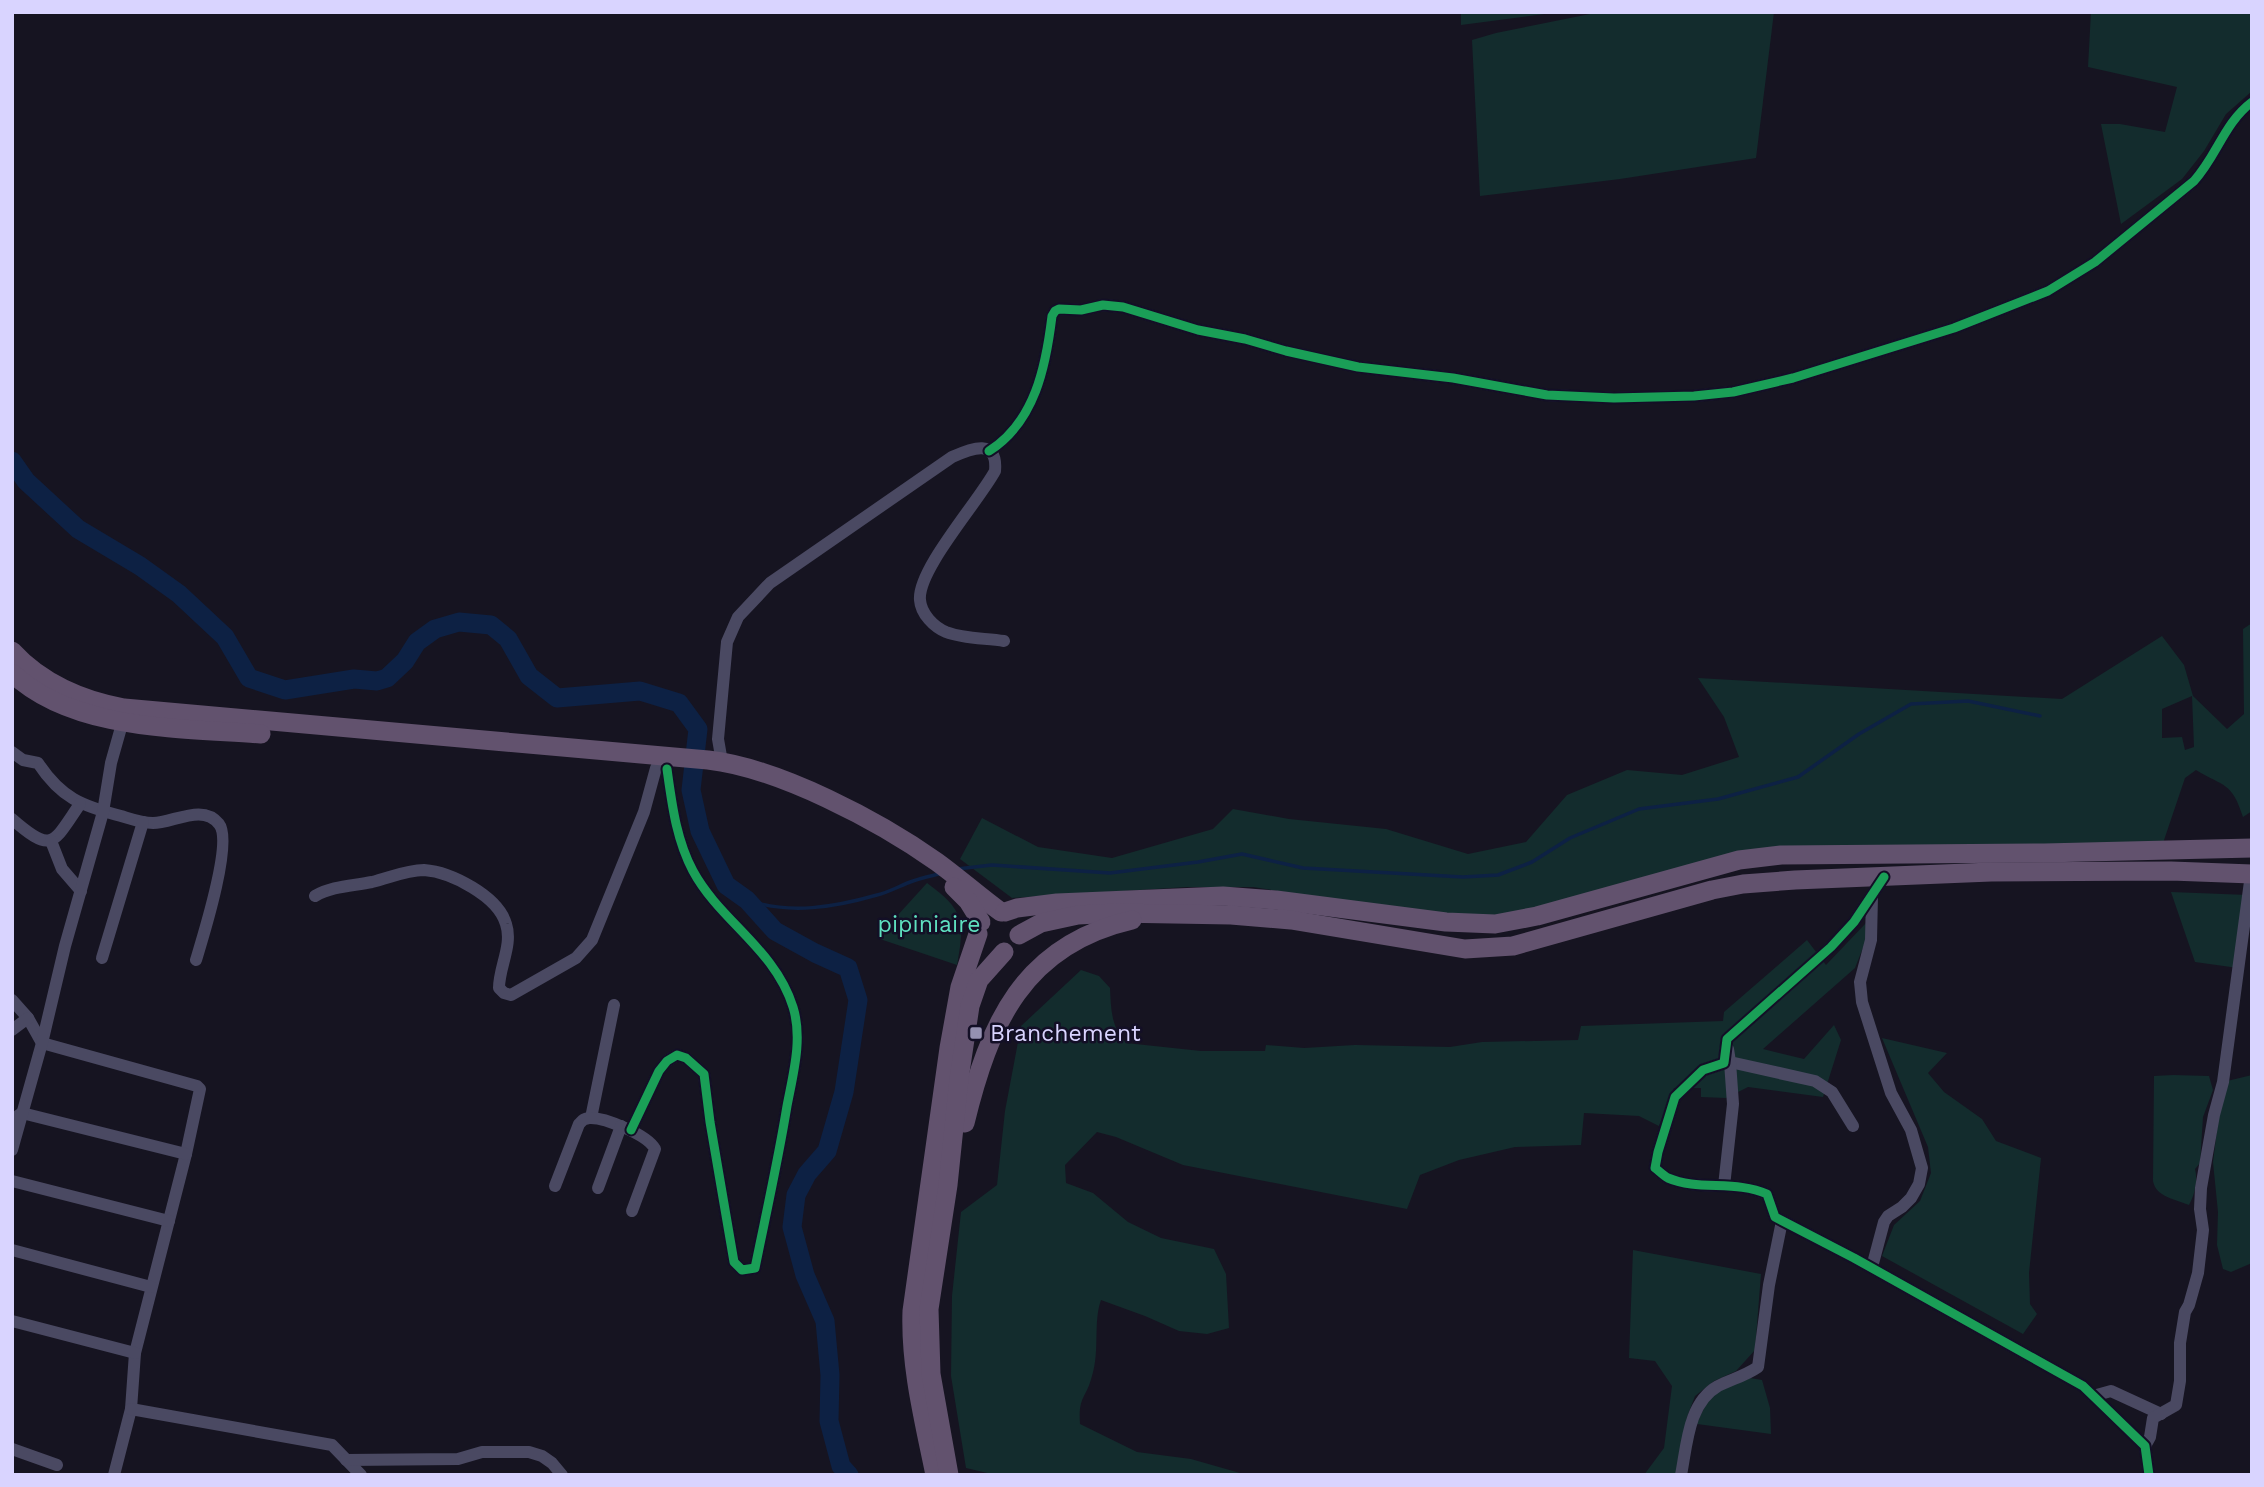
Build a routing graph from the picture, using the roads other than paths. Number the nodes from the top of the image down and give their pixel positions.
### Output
1 (2252, 102) edge
2 (989, 451) junction
3 (1004, 640) dead end
4 (12, 651) edge
5 (12, 673) edge
6 (124, 715) junction
7 (12, 751) edge
8 (712, 764) junction
9 (669, 766) junction
10 (80, 804) junction
11 (103, 812) junction
12 (12, 819) edge
13 (143, 822) junction
14 (51, 841) junction
15 (2252, 848) edge
16 (2251, 874) edge
17 (954, 881) junction
18 (1878, 885) junction
19 (81, 891) junction
20 (315, 896) dead end
21 (1003, 912) junction
22 (1166, 914) junction
23 (979, 928) junction
24 (1019, 935) junction
25 (1004, 952) junction
26 (102, 958) dead end
27 (196, 960) dead end
28 (12, 1000) edge
29 (614, 1005) dead end
30 (27, 1018) junction
31 (12, 1030) edge
32 (1727, 1039) junction
33 (43, 1043) junction
34 (1730, 1062) junction
35 (17, 1116) edge
36 (591, 1118) junction
37 (1853, 1125) dead end
38 (626, 1128) junction
39 (12, 1150) edge
40 (187, 1154) junction
41 (12, 1181) edge
42 (948, 1185) junction
43 (1724, 1185) junction
44 (555, 1186) dead end
45 (598, 1188) dead end
46 (632, 1211) dead end
47 (169, 1221) junction
48 (1782, 1221) junction
49 (12, 1250) edge
50 (1872, 1268) junction
51 (151, 1287) junction
52 (12, 1321) edge
53 (135, 1353) junction
54 (2092, 1395) junction
55 (131, 1409) junction
56 (2161, 1414) junction
57 (2146, 1446) junction
58 (12, 1449) edge
59 (346, 1460) junction
60 (57, 1465) dead end
61 (114, 1475) edge
62 (361, 1475) edge
63 (562, 1475) edge
64 (935, 1475) edge
65 (948, 1475) edge
66 (1681, 1475) edge
67 (2149, 1475) edge

1 - 2 street
2 - 3 street
2 - 8 street
4 - 6 highway
5 - 6 highway
6 - 9 highway
6 - 11 street
7 - 10 street
8 - 9 highway
8 - 17 highway
9 - 20 street
9 - 38 street
10 - 11 street
10 - 14 street
11 - 13 street
11 - 19 street
12 - 14 street
13 - 26 street
13 - 27 street
14 - 19 street
15 - 21 highway
16 - 18 highway
16 - 56 street
17 - 21 highway
17 - 23 highway
18 - 22 highway
18 - 32 street
18 - 50 street
19 - 33 street
21 - 23 highway
21 - 24 highway
22 - 24 highway
22 - 42 highway
23 - 25 highway
23 - 64 highway
24 - 25 highway
25 - 42 highway
28 - 30 street
29 - 36 street
30 - 31 street
30 - 33 street
32 - 34 street
32 - 43 street
33 - 35 street
33 - 40 street
34 - 37 street
34 - 43 street
35 - 39 street
35 - 40 street
36 - 38 street
36 - 44 street
38 - 45 street
38 - 46 street
40 - 47 street
41 - 47 street
42 - 65 highway
43 - 48 street
47 - 51 street
48 - 50 street
48 - 66 street
49 - 51 street
50 - 54 street
51 - 53 street
52 - 53 street
53 - 55 street
54 - 56 street
54 - 57 street
55 - 59 street
55 - 61 street
56 - 57 street
57 - 67 street
58 - 60 street
59 - 62 street
59 - 63 street

